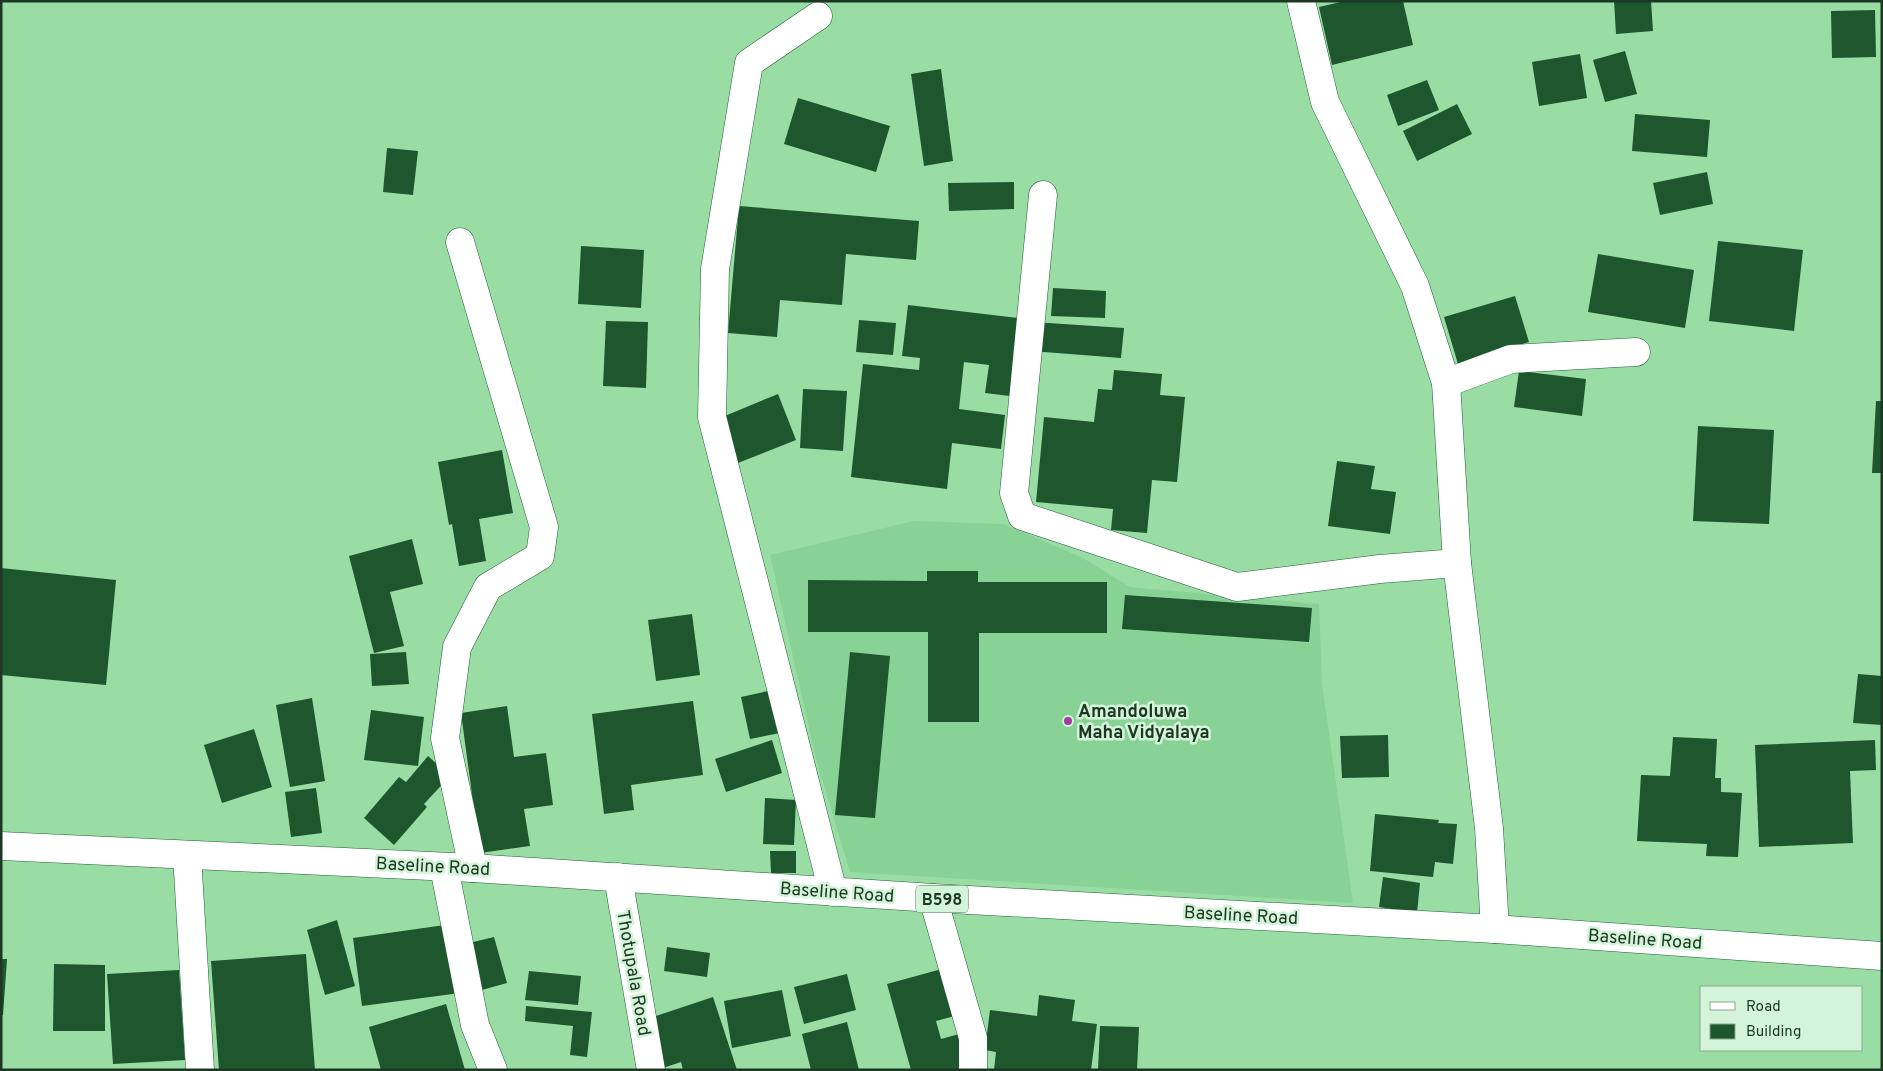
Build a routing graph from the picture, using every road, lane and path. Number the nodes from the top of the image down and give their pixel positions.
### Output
1 (1302, 1) edge
2 (818, 16) dead end
3 (1043, 195) dead end
4 (460, 242) dead end
5 (1636, 352) dead end
6 (1446, 383) junction
7 (1457, 564) junction
8 (1, 846) edge
9 (187, 855) junction
10 (444, 867) junction
11 (472, 868) junction
12 (618, 877) junction
13 (832, 892) junction
14 (933, 898) junction
15 (1495, 929) junction
16 (1882, 956) edge
17 (200, 1070) edge
18 (493, 1070) edge
19 (651, 1070) edge
20 (973, 1070) edge

1 - 6 street
2 - 13 street
3 - 7 street
4 - 11 street
5 - 6 street
6 - 7 street
7 - 15 street
8 - 9 street, Baseline Road / B598
9 - 10 street, Baseline Road / B598
9 - 17 street
10 - 11 street, Baseline Road / B598
10 - 18 street
11 - 12 street, Baseline Road / B598
12 - 13 street, Baseline Road / B598
12 - 19 street, Thotupala Road
13 - 14 street, Baseline Road / B598
14 - 15 street, Baseline Road / B598
14 - 20 street
15 - 16 street, Baseline Road / B598

